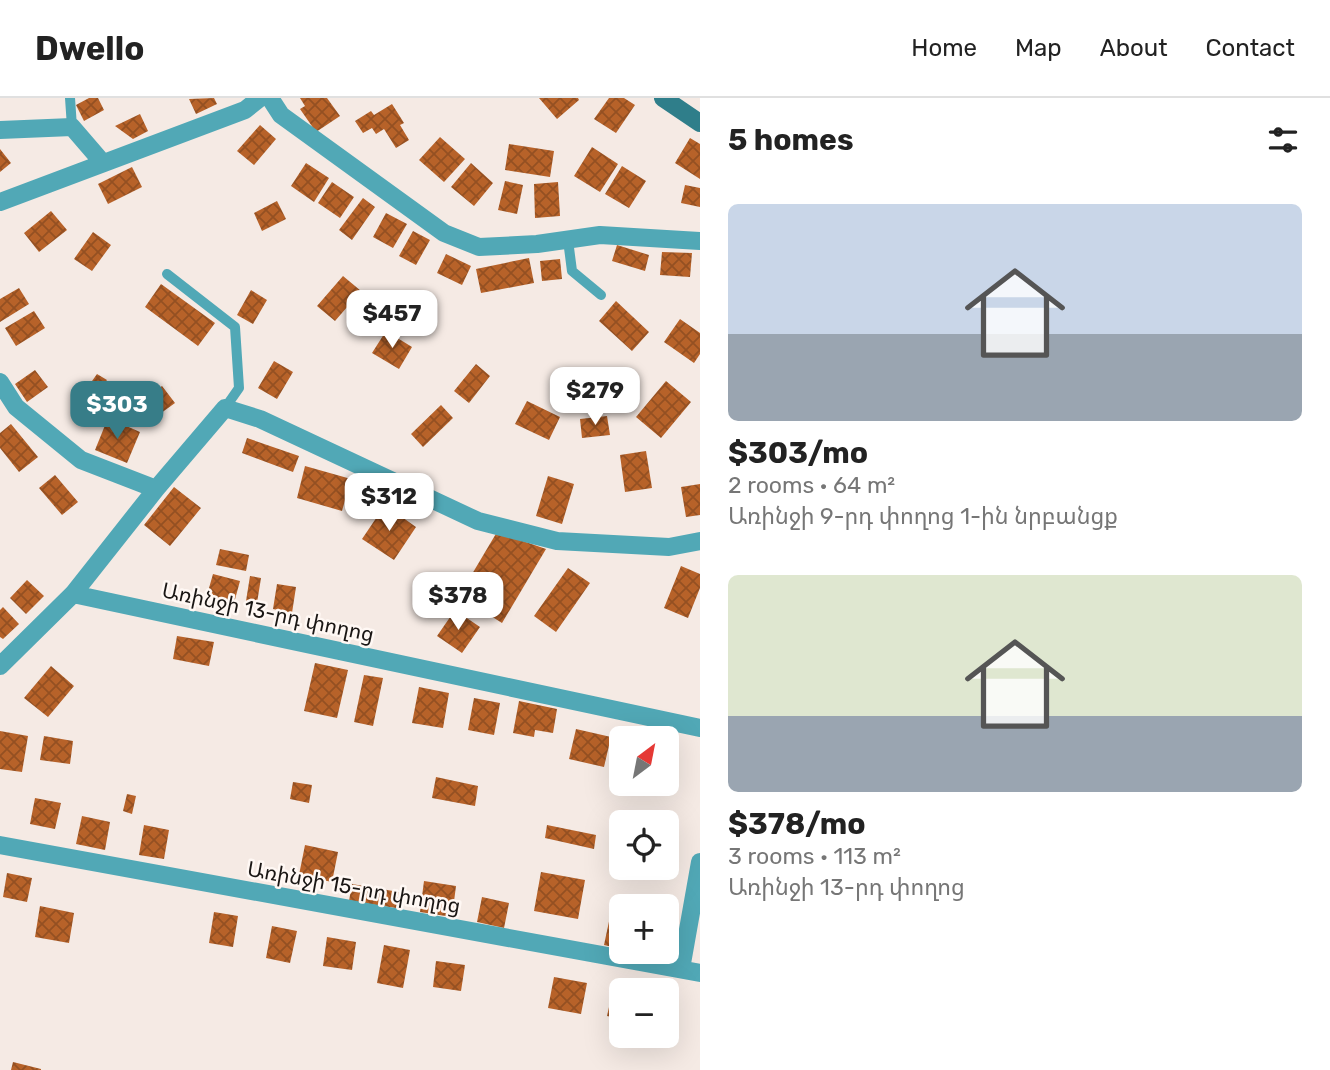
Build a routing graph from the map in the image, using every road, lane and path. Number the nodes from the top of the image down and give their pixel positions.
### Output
1 (70, 98) edge
2 (260, 98) edge
3 (270, 98) edge
4 (663, 98) edge
5 (700, 123) edge
6 (72, 127) junction
7 (0, 130) edge
8 (103, 163) junction
9 (0, 202) edge
10 (568, 240) junction
11 (700, 241) edge
12 (167, 274) dead end
13 (601, 295) dead end
14 (0, 382) edge
15 (225, 408) junction
16 (156, 489) junction
17 (700, 541) edge
18 (73, 594) junction
19 (0, 666) edge
20 (700, 728) edge
21 (0, 845) edge
22 (700, 862) edge
23 (681, 970) junction
24 (700, 973) edge

1 - 6 lane
2 - 8 street
3 - 10 street
4 - 5 street
6 - 7 street
6 - 8 street
8 - 9 street
10 - 11 street
10 - 13 lane
12 - 15 lane
14 - 16 street
15 - 16 street
15 - 17 street
16 - 18 street
18 - 19 street
18 - 20 street, Առինջի 13-րդ փողոց
21 - 23 street, Առինջի 15-րդ փողոց
22 - 23 street
23 - 24 street, Առինջի 15-րդ փողոց

